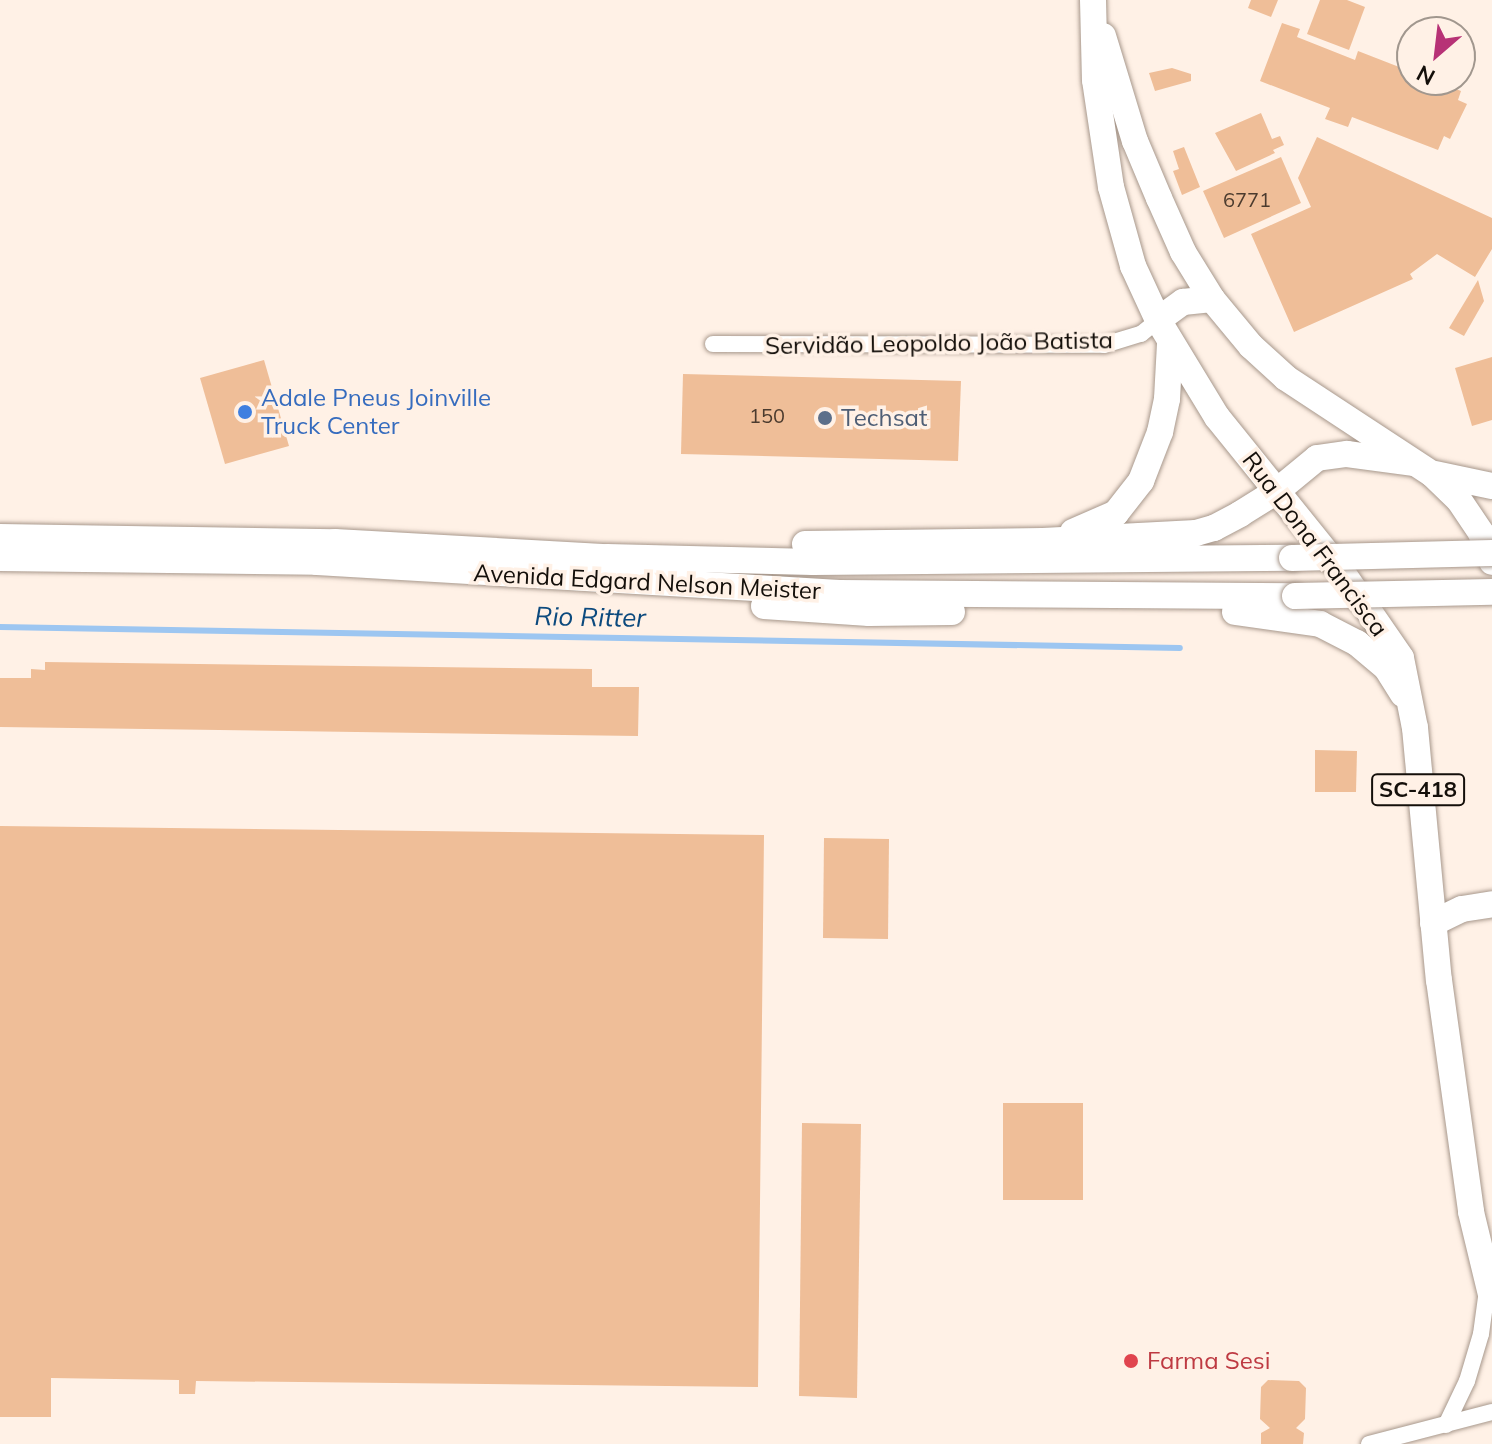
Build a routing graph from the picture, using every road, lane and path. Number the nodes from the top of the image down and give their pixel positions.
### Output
1 (1093, 3) edge
2 (1212, 299) junction
3 (1164, 332) junction
4 (713, 344) dead end
5 (1423, 468) junction
6 (1492, 486) edge
7 (1277, 491) junction
8 (0, 537) edge
9 (1043, 541) junction
10 (451, 548) junction
11 (1492, 553) edge
12 (0, 558) edge
13 (1492, 562) edge
14 (590, 580) junction
15 (1492, 592) edge
16 (1411, 706) junction
17 (1492, 904) edge
18 (1433, 923) junction
19 (1491, 1291) edge
20 (1492, 1412) edge
21 (1446, 1425) junction
22 (1369, 1444) edge

1 - 2 main road, Rua Dona Francisca
1 - 3 main road, Rua Dona Francisca
2 - 3 main road
2 - 5 main road, Rua Dona Francisca
3 - 4 street, Servidão Leopoldo João Batista
3 - 7 main road, Rua Dona Francisca
3 - 9 main road
5 - 6 main road
5 - 7 main road
5 - 13 main road, Rua Dona Francisca
7 - 9 main road
7 - 16 main road, Rua Dona Francisca / SC-418
8 - 10 main road, Avenida Edgard Nelson Meister
9 - 10 main road
10 - 11 main road, Avenida Edgard Nelson Meister, bridge
12 - 14 main road, Avenida Edgard Nelson Meister
14 - 15 main road, Avenida Edgard Nelson Meister, bridge
14 - 16 main road
16 - 18 main road, Rua Dona Francisca / SC-418
17 - 18 main road
18 - 19 main road, Rua Dona Francisca / SC-418
19 - 21 street
20 - 21 street
21 - 22 street

